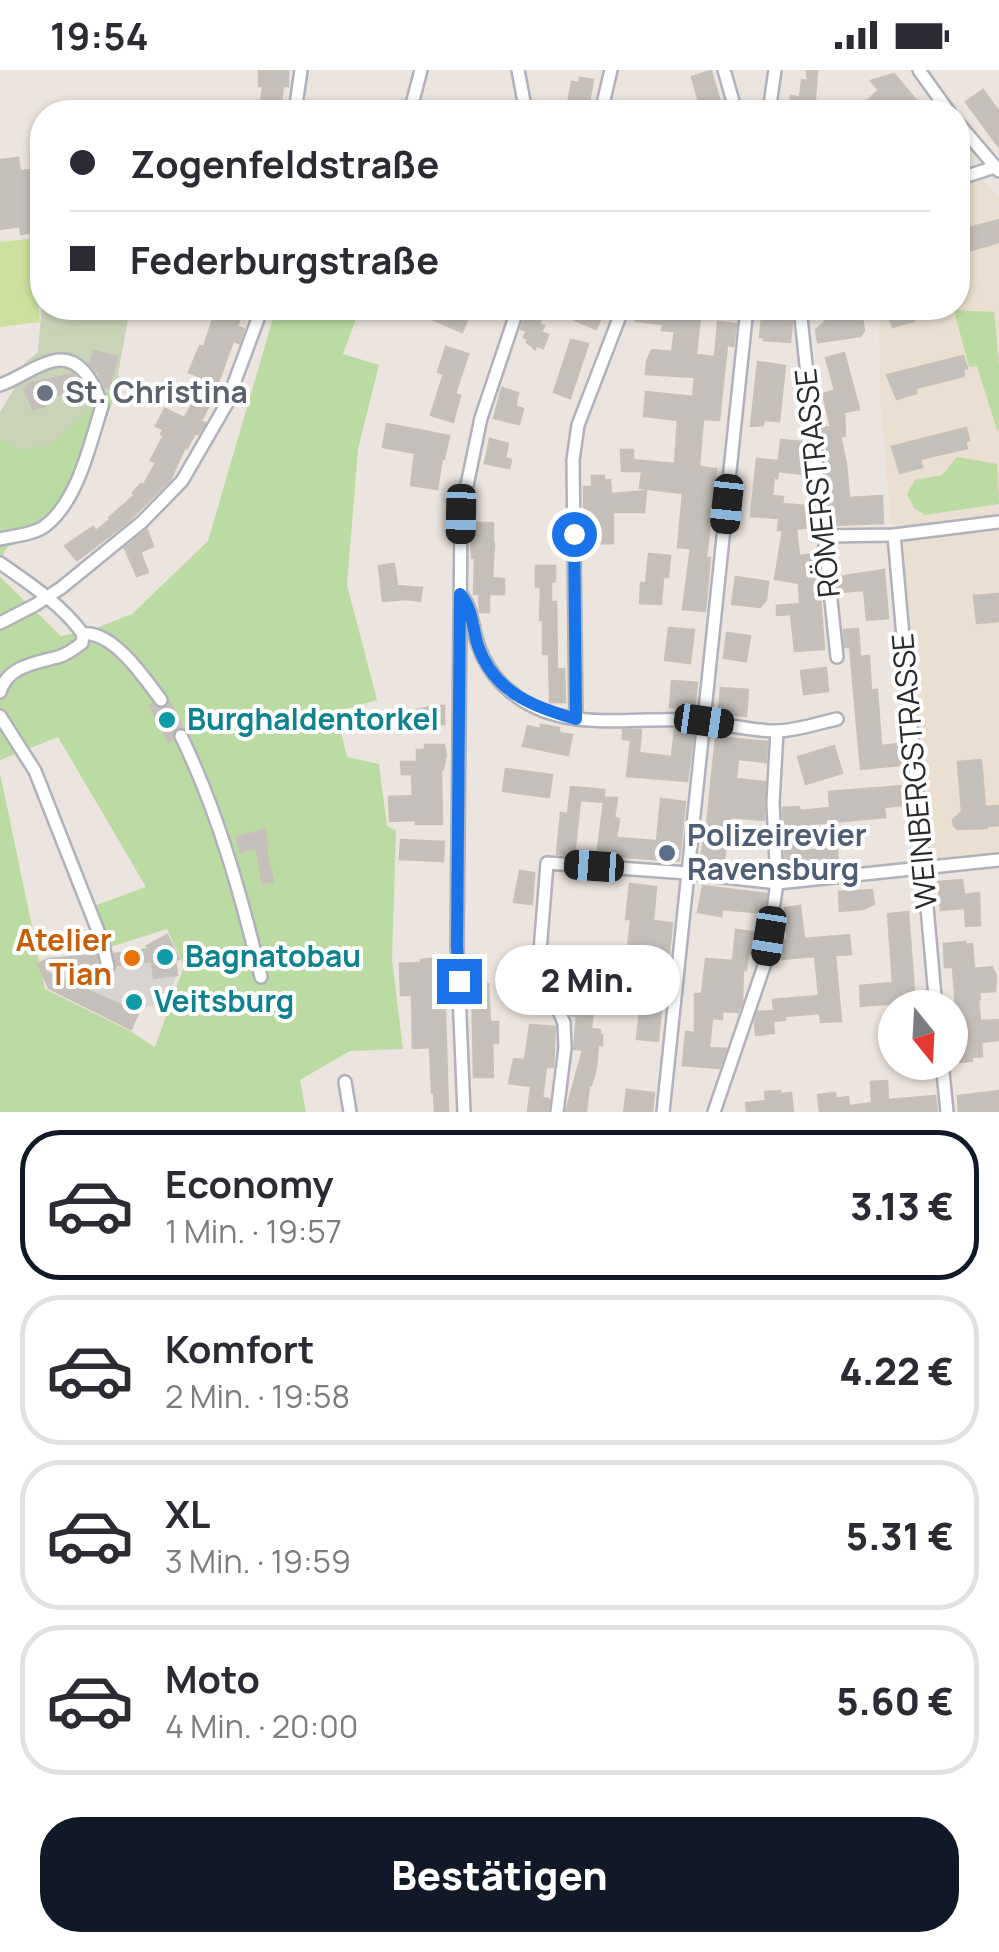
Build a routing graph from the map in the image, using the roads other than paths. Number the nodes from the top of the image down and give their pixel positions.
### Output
1 (302, 70) edge
2 (421, 70) edge
3 (518, 70) edge
4 (611, 70) edge
5 (724, 70) edge
6 (776, 70) edge
7 (919, 70) edge
8 (297, 100) edge
9 (413, 100) edge
10 (524, 100) edge
11 (604, 100) edge
12 (733, 100) edge
13 (771, 100) edge
14 (940, 100) edge
15 (970, 136) edge
16 (997, 169) edge
17 (970, 176) edge
18 (258, 320) edge
19 (514, 320) edge
20 (618, 320) edge
21 (746, 320) edge
22 (801, 320) edge
23 (0, 384) edge
24 (999, 522) edge
25 (894, 535) junction
26 (824, 536) junction
27 (0, 539) edge
28 (0, 563) edge
29 (460, 594) junction
30 (48, 597) junction
31 (0, 623) edge
32 (82, 634) junction
33 (838, 658) dead end
34 (0, 692) edge
35 (161, 700) tunnel mouth
36 (0, 716) edge
37 (576, 719) junction
38 (836, 719) dead end
39 (704, 721) junction
40 (777, 731) junction
41 (180, 736) tunnel mouth
42 (999, 860) edge
43 (922, 867) junction
44 (688, 873) junction
45 (777, 882) junction
46 (108, 967) dead end
47 (260, 977) dead end
48 (934, 990) edge
49 (944, 1080) edge
50 (346, 1082) dead end
51 (350, 1112) edge
52 (464, 1112) edge
53 (556, 1112) edge
54 (664, 1112) edge
55 (714, 1112) edge
56 (947, 1112) edge

1 - 8 street
2 - 9 street
3 - 10 street
4 - 11 street
5 - 12 street
6 - 13 street
7 - 14 street
15 - 16 street
16 - 17 street
18 - 30 street
19 - 29 street
20 - 37 street
21 - 39 street
22 - 26 street, RÖMERSTRASSE
23 - 27 street
24 - 25 street
25 - 26 street
25 - 43 street, WEINBERGSTRASSE
26 - 33 street, RÖMERSTRASSE
28 - 30 street
29 - 37 street
29 - 52 street
30 - 31 street
30 - 32 street
32 - 34 street
32 - 35 street
36 - 46 street
37 - 39 street
38 - 40 street
39 - 40 street
39 - 44 street
40 - 45 street
41 - 47 street
42 - 43 street
43 - 45 street
43 - 48 street, WEINBERGSTRASSE
44 - 45 street
44 - 53 street
44 - 54 street
45 - 55 street
49 - 56 street
50 - 51 street

